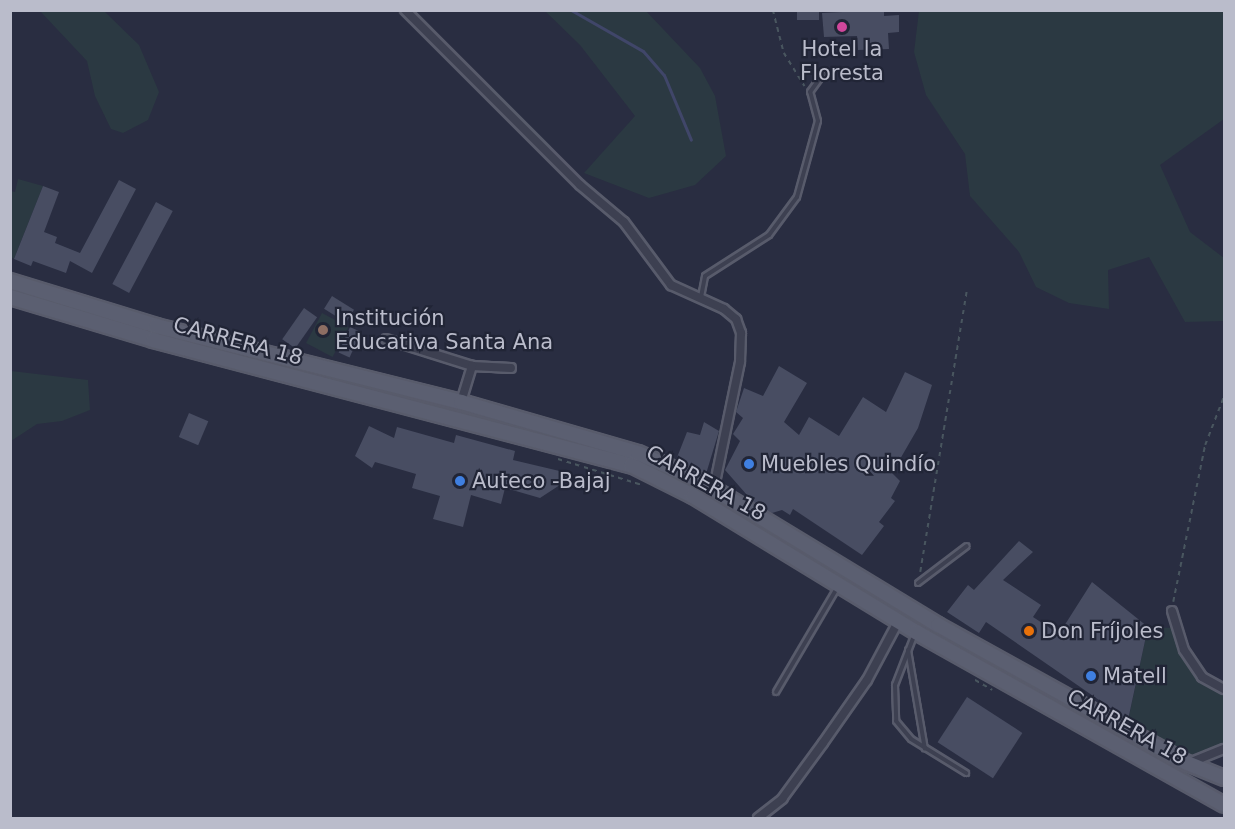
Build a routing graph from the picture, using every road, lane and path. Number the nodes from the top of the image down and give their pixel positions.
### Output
1 (405, 10) edge
2 (772, 10) edge
3 (823, 74) dead end
4 (810, 92) junction
5 (10, 281) edge
6 (967, 288) dead end
7 (10, 297) edge
8 (701, 298) junction
9 (386, 339) dead end
10 (472, 366) junction
11 (511, 368) dead end
12 (1224, 396) edge
13 (461, 402) junction
14 (714, 488) junction
15 (967, 546) dead end
16 (918, 583) joint
17 (839, 585) junction
18 (1172, 611) joint
19 (898, 622) junction
20 (916, 632) junction
21 (908, 650) junction
22 (1224, 689) edge
23 (776, 692) dead end
24 (926, 749) junction
25 (1224, 749) edge
26 (1187, 763) junction
27 (966, 773) dead end
28 (1224, 778) edge
29 (1224, 805) edge
30 (758, 819) edge

1 - 8 street
2 - 4 path
3 - 4 lane
4 - 8 lane
5 - 13 main road, CARRERA 18
6 - 16 path
7 - 17 main road, CARRERA 18
8 - 14 street
9 - 10 street
10 - 11 street
10 - 13 street
12 - 18 path
13 - 14 main road, CARRERA 18
14 - 26 main road, CARRERA 18
15 - 16 lane
17 - 19 main road, CARRERA 18
17 - 23 lane
18 - 22 street
19 - 20 main road, CARRERA 18
19 - 30 street
20 - 21 lane
20 - 29 main road, CARRERA 18
21 - 24 lane
21 - 24 lane
24 - 27 lane
25 - 26 street
26 - 28 main road, CARRERA 18

